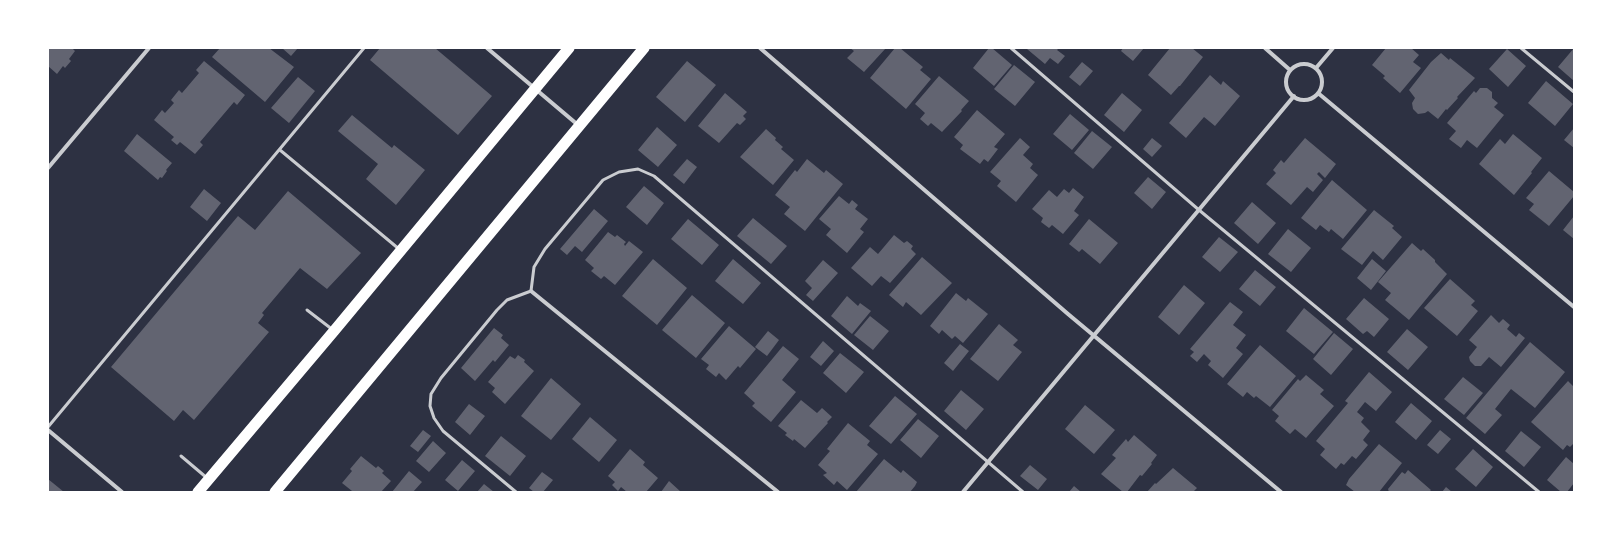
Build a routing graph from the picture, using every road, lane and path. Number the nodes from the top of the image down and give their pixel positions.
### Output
1 (149, 48) edge
2 (364, 48) edge
3 (487, 48) edge
4 (569, 48) edge
5 (644, 48) edge
6 (760, 48) edge
7 (1011, 48) edge
8 (1265, 48) edge
9 (1333, 48) edge
10 (1521, 48) edge
11 (1316, 68) junction
12 (1290, 70) junction
13 (534, 89) junction
14 (1574, 92) edge
15 (1318, 93) junction
16 (1294, 96) junction
17 (579, 126) junction
18 (280, 150) junction
19 (48, 168) edge
20 (1199, 210) junction
21 (400, 250) junction
22 (531, 290) junction
23 (1574, 307) edge
24 (307, 310) dead end
25 (334, 331) junction
26 (1094, 335) junction
27 (48, 429) edge
28 (181, 456) dead end
29 (987, 462) junction
30 (209, 479) junction
31 (122, 492) edge
32 (198, 492) edge
33 (274, 492) edge
34 (516, 492) edge
35 (778, 492) edge
36 (963, 492) edge
37 (1023, 492) edge
38 (1281, 492) edge
39 (1539, 492) edge

1 - 19 street
2 - 18 lane
3 - 13 street
4 - 13 highway
5 - 17 highway
6 - 26 street
7 - 20 lane
8 - 12 street
9 - 11 street
10 - 14 lane
11 - 12 street
11 - 15 street
12 - 16 street
13 - 17 street
13 - 21 highway
15 - 16 street
15 - 23 street
16 - 20 street
17 - 33 highway
18 - 21 lane
18 - 27 lane
20 - 26 street
20 - 39 lane
21 - 25 highway
22 - 29 lane
22 - 34 lane
22 - 35 street
24 - 25 lane
25 - 30 highway
26 - 29 street
26 - 38 street
27 - 31 street
28 - 30 lane
29 - 36 street
29 - 37 lane
30 - 32 highway

